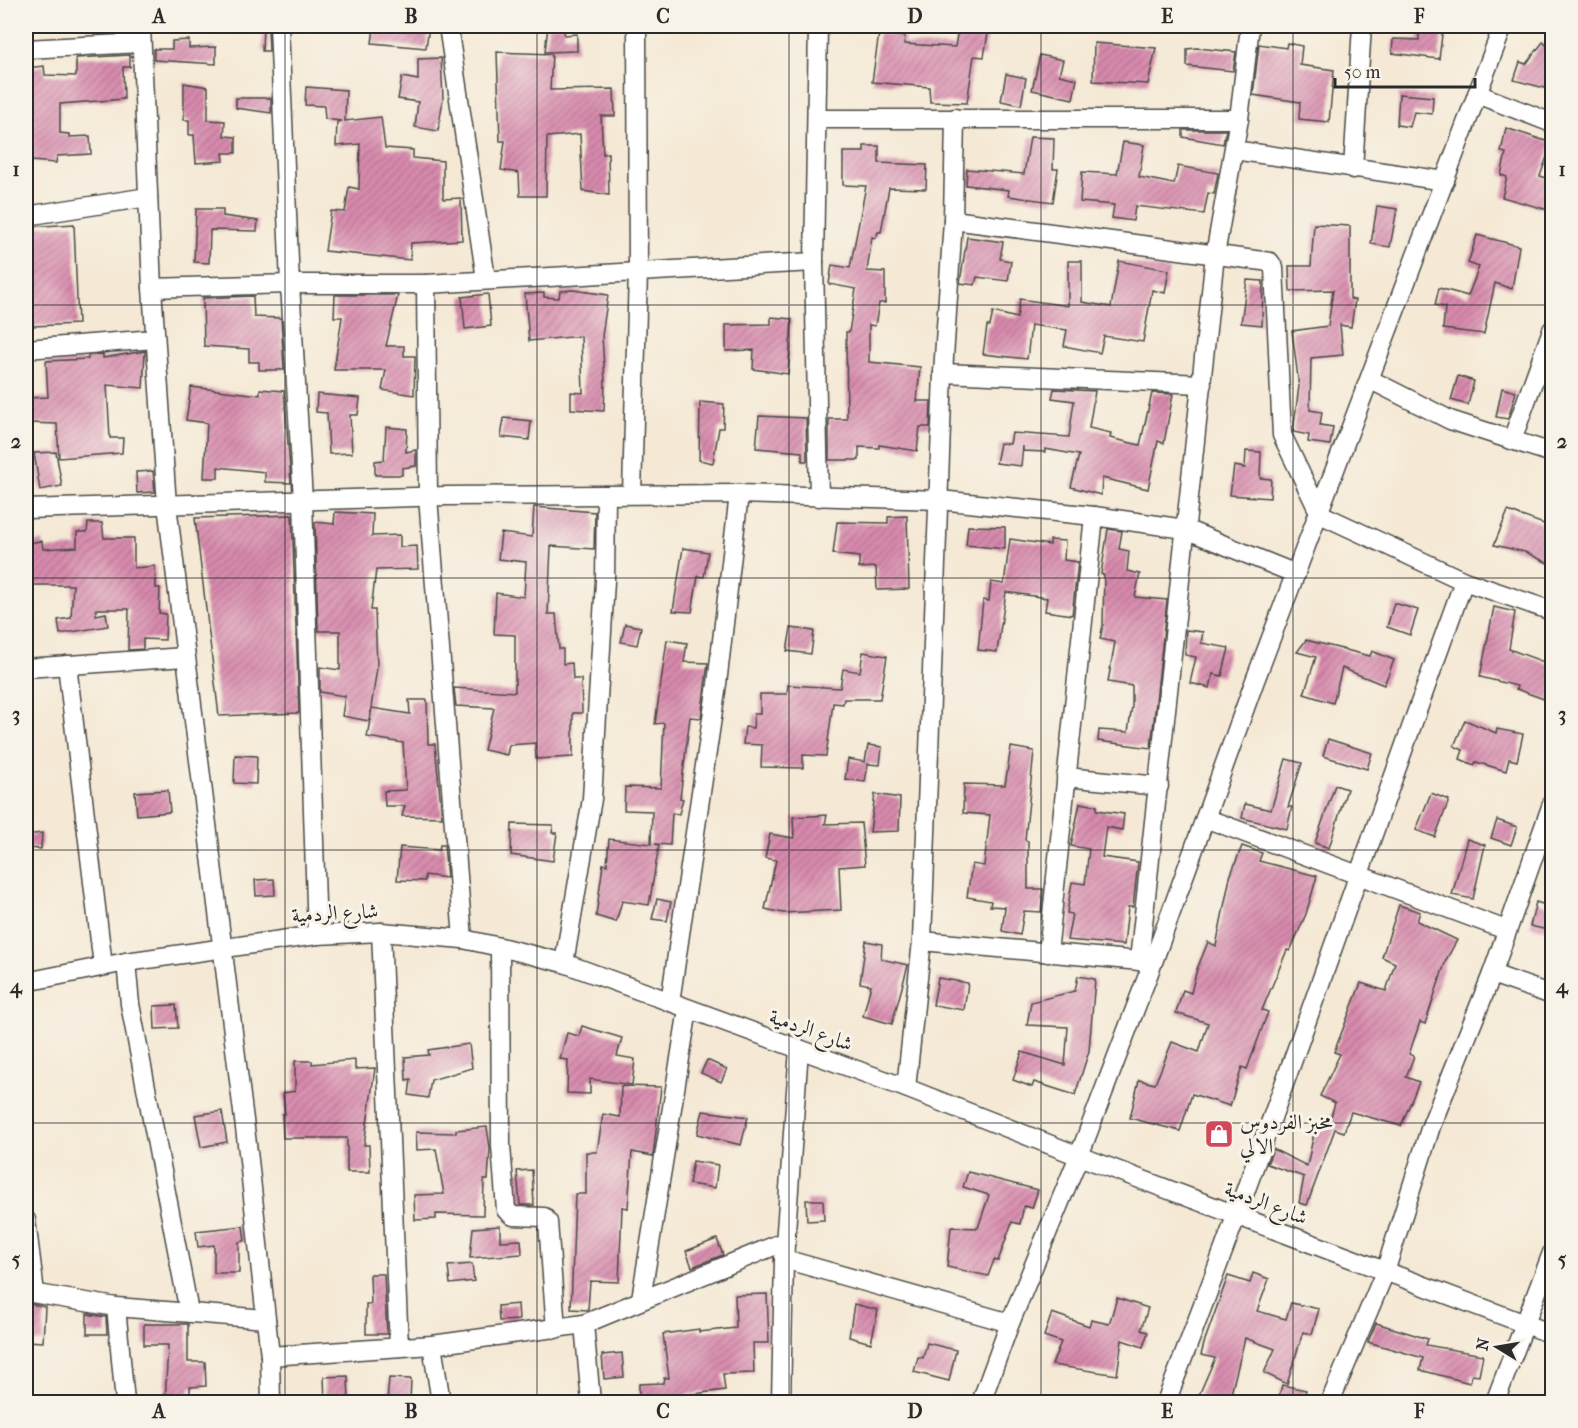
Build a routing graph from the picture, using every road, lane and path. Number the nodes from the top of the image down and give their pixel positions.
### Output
1 (279, 26) edge
2 (448, 26) edge
3 (637, 26) edge
4 (818, 26) edge
5 (1251, 26) edge
6 (1362, 26) edge
7 (1503, 26) edge
8 (141, 34) edge
9 (26, 49) edge
10 (1477, 94) junction
11 (955, 118) junction
12 (1239, 118) junction
13 (817, 119) junction
14 (1552, 123) edge
15 (1234, 150) junction
16 (1353, 169) junction
17 (1446, 181) junction
18 (148, 198) junction
19 (26, 216) edge
20 (953, 220) junction
21 (1215, 255) junction
22 (814, 262) junction
23 (638, 272) junction
24 (486, 279) junction
25 (290, 284) junction
26 (426, 284) junction
27 (152, 288) junction
28 (1552, 330) edge
29 (155, 339) junction
30 (26, 349) edge
31 (943, 373) junction
32 (1371, 380) junction
33 (1202, 384) junction
34 (1512, 440) junction
35 (1552, 453) edge
36 (632, 494) junction
37 (739, 494) junction
38 (606, 495) junction
39 (428, 497) junction
40 (819, 497) junction
41 (303, 500) junction
42 (940, 500) junction
43 (167, 506) junction
44 (26, 509) edge
45 (1320, 514) junction
46 (1094, 516) junction
47 (1185, 529) junction
48 (1296, 574) junction
49 (1464, 581) junction
50 (1552, 611) edge
51 (185, 657) junction
52 (67, 665) junction
53 (26, 668) edge
54 (1066, 777) junction
55 (1159, 786) junction
56 (1552, 804) edge
57 (1205, 818) junction
58 (1358, 873) junction
59 (1506, 930) junction
60 (381, 932) junction
61 (317, 934) junction
62 (463, 939) junction
63 (922, 941) junction
64 (224, 946) junction
65 (500, 947) junction
66 (1048, 953) junction
67 (126, 962) junction
68 (1146, 962) junction
69 (564, 963) junction
70 (103, 966) junction
71 (1492, 974) junction
72 (26, 982) edge
73 (1552, 995) edge
74 (670, 1002) junction
75 (688, 1008) junction
76 (799, 1049) junction
77 (906, 1088) junction
78 (1079, 1156) junction
79 (1238, 1216) junction
80 (26, 1220) edge
81 (785, 1250) junction
82 (1552, 1253) edge
83 (1385, 1272) junction
84 (30, 1293) edge
85 (641, 1299) junction
86 (116, 1307) junction
87 (189, 1312) junction
88 (266, 1319) junction
89 (1010, 1323) junction
90 (584, 1324) junction
91 (1527, 1324) junction
92 (556, 1329) junction
93 (1552, 1334) edge
94 (432, 1345) junction
95 (399, 1347) junction
96 (270, 1356) junction
97 (125, 1402) edge
98 (271, 1402) edge
99 (441, 1402) edge
100 (591, 1402) edge
101 (781, 1402) edge
102 (981, 1402) edge
103 (1166, 1402) edge
104 (1330, 1402) edge
105 (1495, 1402) edge

1 - 25 street
2 - 24 street
3 - 23 street
4 - 13 street
5 - 12 street
6 - 16 street
7 - 10 street
8 - 9 street
8 - 18 street
10 - 14 street
10 - 17 street
11 - 12 street
11 - 13 street
11 - 20 street
12 - 15 street
13 - 22 street
15 - 16 street
15 - 21 street
16 - 17 street
17 - 32 street
18 - 19 street
18 - 27 street
20 - 21 street
20 - 31 street
21 - 33 street
21 - 45 street
22 - 23 street
22 - 40 street
23 - 24 street
23 - 36 street
24 - 26 street
25 - 26 street
25 - 27 street
25 - 41 street
26 - 39 street
27 - 29 street
28 - 34 street
29 - 30 street
29 - 43 street
31 - 33 street
31 - 42 street
32 - 34 street
32 - 45 street
33 - 47 street
34 - 35 street
36 - 37 street
36 - 38 street
37 - 40 street
37 - 74 street
38 - 39 street
38 - 69 street
39 - 41 street
39 - 62 street
40 - 42 street
41 - 43 street
41 - 61 street
42 - 46 street
42 - 63 street
43 - 44 street
43 - 51 street
45 - 48 street
45 - 49 street
46 - 47 street
46 - 54 street
47 - 48 street
47 - 55 street
48 - 57 street
49 - 50 street
49 - 58 street
51 - 52 street
51 - 64 street
52 - 53 street
52 - 70 street
54 - 55 street
54 - 66 street
55 - 68 street
56 - 59 street
57 - 58 street
57 - 68 street
58 - 59 street
58 - 79 street
59 - 71 street
60 - 61 street, شارع الردمية
60 - 62 street, شارع الردمية
60 - 95 street
61 - 64 street, شارع الردمية
62 - 65 street, شارع الردمية
63 - 66 street
63 - 77 street
64 - 67 street, شارع الردمية
64 - 88 street
65 - 69 street, شارع الردمية
65 - 92 street
66 - 68 street
67 - 70 street, شارع الردمية
67 - 87 street
68 - 78 street
69 - 74 street, شارع الردمية
70 - 72 street, شارع الردمية
71 - 73 street
71 - 83 street
74 - 75 street, شارع الردمية
75 - 76 street, شارع الردمية
75 - 85 street
76 - 77 street, شارع الردمية
76 - 81 street
77 - 78 street, شارع الردمية
78 - 79 street, شارع الردمية
78 - 89 street
79 - 83 street, شارع الردمية
79 - 103 street
80 - 84 street
81 - 85 street
81 - 89 street
81 - 101 street
82 - 91 street
83 - 91 street, شارع الردمية
83 - 104 street
84 - 86 street
85 - 90 street
86 - 87 street
86 - 97 street
87 - 88 street
88 - 96 street
89 - 102 street
90 - 92 street
90 - 100 street
91 - 93 street, شارع الردمية
91 - 105 street
92 - 94 street
94 - 95 street
94 - 99 street
95 - 96 street
96 - 98 street

